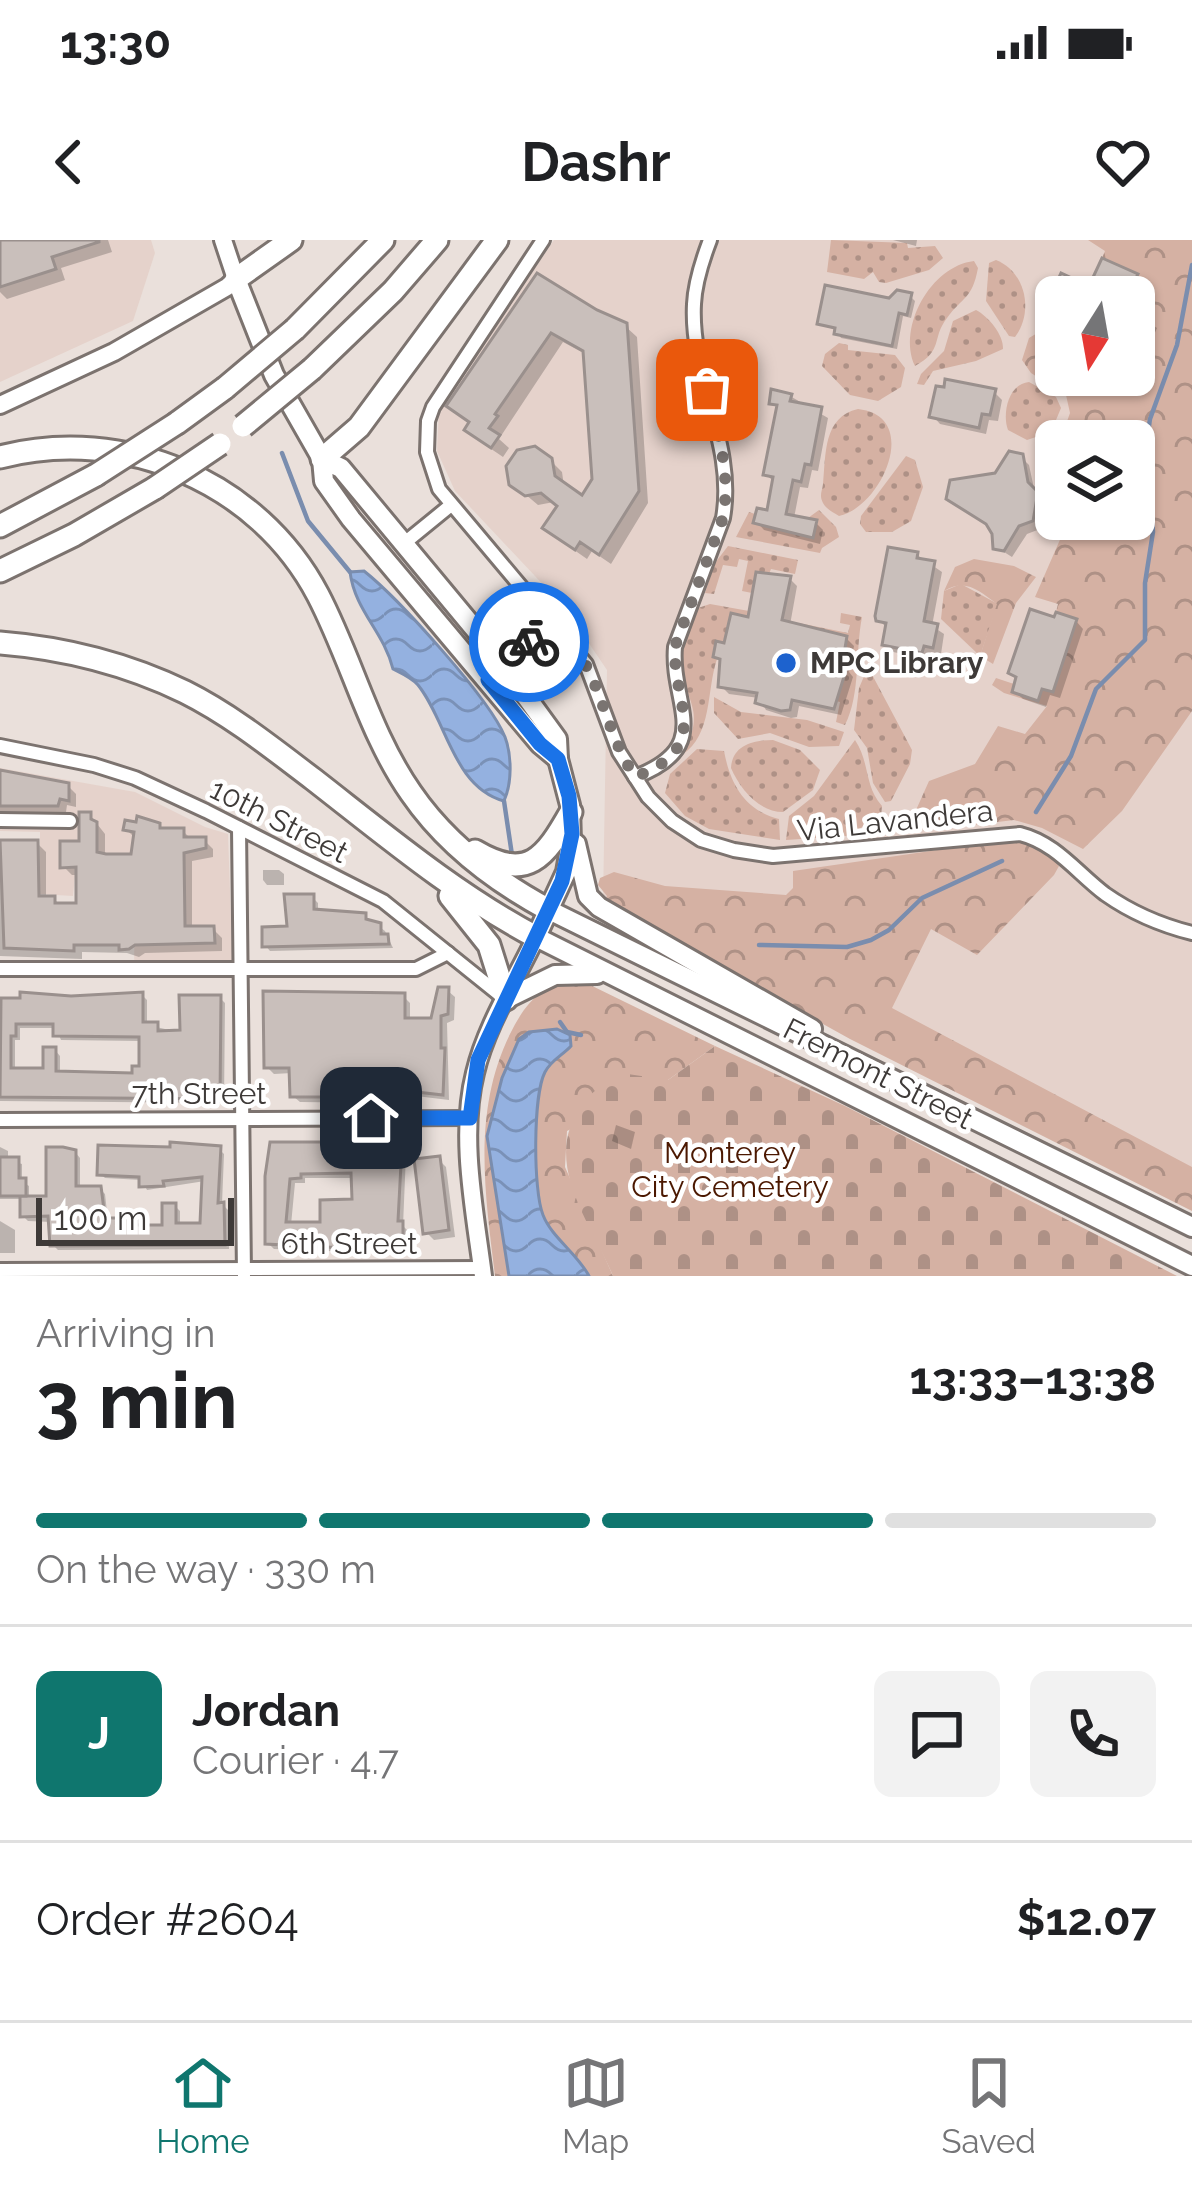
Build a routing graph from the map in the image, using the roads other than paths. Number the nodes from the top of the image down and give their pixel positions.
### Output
1 (224, 240) edge
2 (291, 240) edge
3 (382, 240) edge
4 (437, 240) edge
5 (497, 240) edge
6 (543, 240) edge
7 (710, 240) edge
8 (236, 279) junction
9 (0, 405) edge
10 (0, 457) edge
11 (322, 459) junction
12 (451, 505) junction
13 (0, 526) edge
14 (402, 545) junction
15 (0, 571) edge
16 (552, 622) junction
17 (0, 644) edge
18 (572, 645) junction
19 (520, 651) junction
20 (504, 665) junction
21 (488, 680) junction
22 (0, 746) edge
23 (558, 759) junction
24 (635, 777) junction
25 (571, 812) junction
26 (0, 820) edge
27 (70, 821) dead end
28 (239, 828) junction
29 (439, 828) junction
30 (422, 864) junction
31 (549, 910) junction
32 (1192, 933) edge
33 (536, 937) junction
34 (448, 953) junction
35 (0, 969) edge
36 (242, 970) junction
37 (616, 977) junction
38 (506, 999) junction
39 (877, 1070) junction
40 (244, 1117) junction
41 (470, 1118) junction
42 (0, 1120) edge
43 (1192, 1227) edge
44 (1192, 1266) edge
45 (0, 1270) edge
46 (244, 1272) edge
47 (483, 1272) edge

1 - 8 main road
2 - 8 highway
3 - 13 highway, bridge
4 - 15 highway, bridge
5 - 11 highway
6 - 12 street, Via Lavandera
7 - 24 street
8 - 9 main road
8 - 11 main road
10 - 29 highway
11 - 14 main road
11 - 21 main road
12 - 14 street
12 - 16 street, Via Lavandera
14 - 20 main road
16 - 18 street, Via Lavandera
16 - 19 street
17 - 30 highway
18 - 19 street
18 - 24 street, Via Lavandera
19 - 20 street
20 - 21 street
20 - 23 main road
21 - 23 main road
22 - 28 street, 10th Street
23 - 25 main road
24 - 32 street, Via Lavandera
25 - 29 highway
25 - 31 main road
25 - 39 main road
26 - 27 street
28 - 34 street, 10th Street
28 - 36 street
29 - 31 highway
30 - 33 highway
30 - 38 highway
31 - 33 main road
31 - 39 main road, Fremont Street
33 - 37 main road, Fremont Street
33 - 38 main road
34 - 36 street
34 - 38 street, 10th Street
35 - 36 street
36 - 40 street
37 - 38 main road
37 - 44 main road, Fremont Street
38 - 41 main road
39 - 43 main road, Fremont Street
40 - 41 street, 7th Street
40 - 42 street, 7th Street
40 - 46 street
41 - 47 main road
45 - 46 street, 6th Street
46 - 47 street, 6th Street

